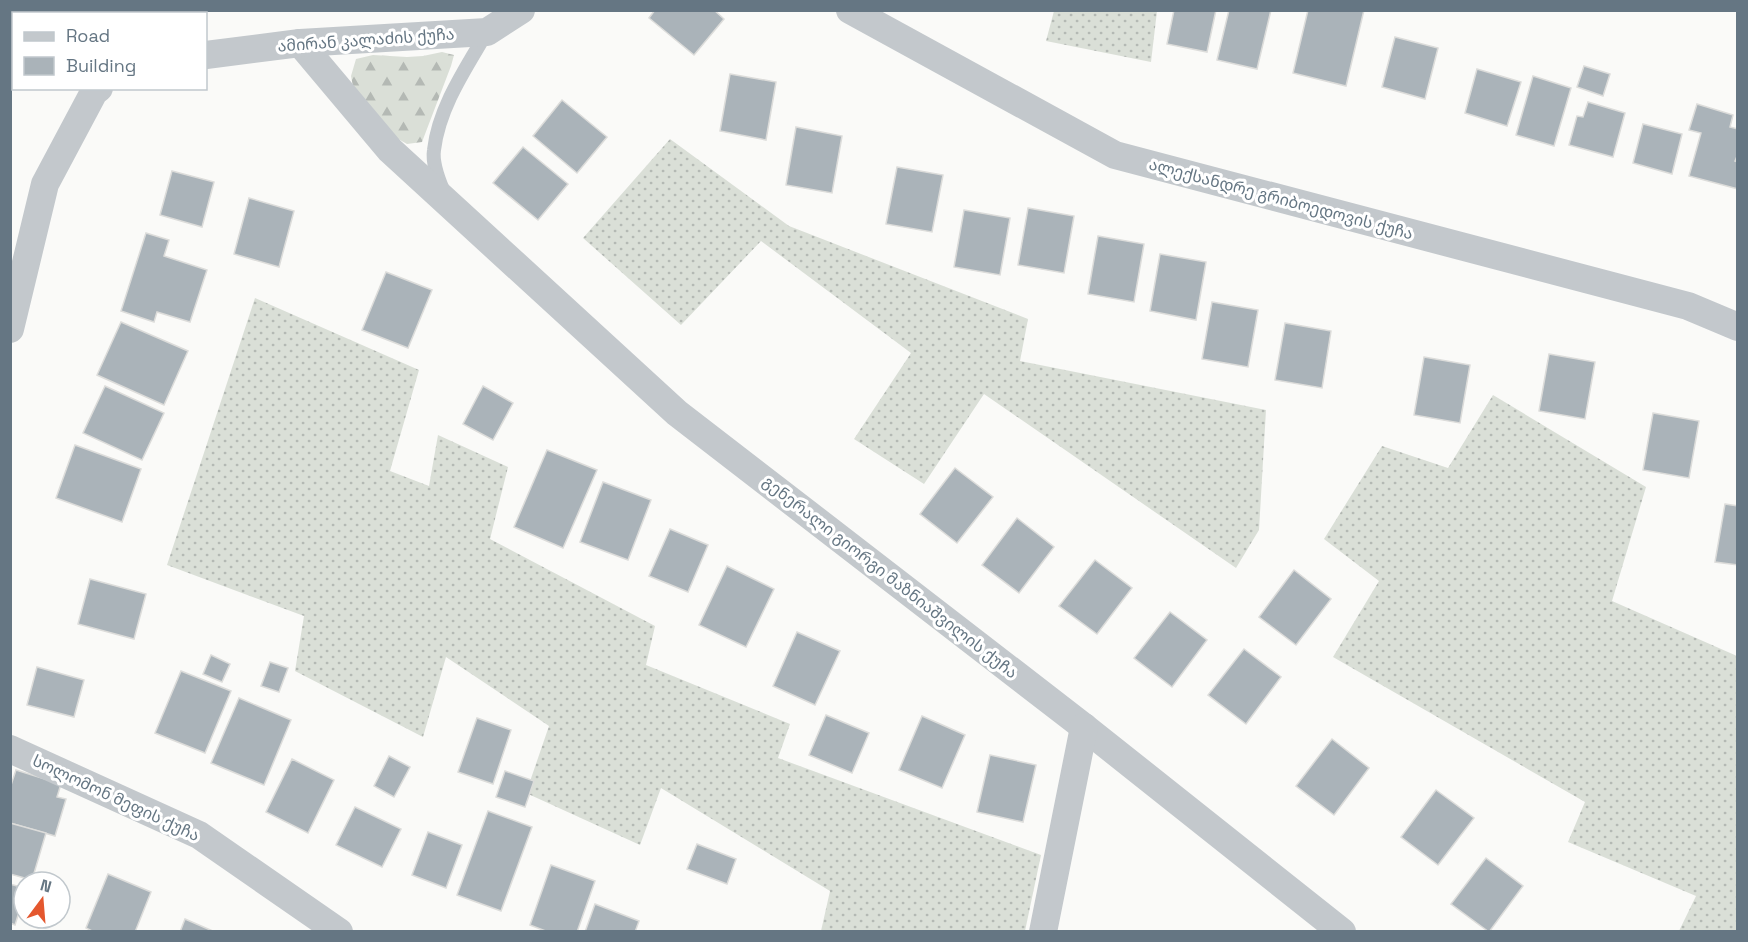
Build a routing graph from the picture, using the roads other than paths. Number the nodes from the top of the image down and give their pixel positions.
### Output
1 (521, 10) edge
2 (850, 10) edge
3 (487, 32) junction
4 (300, 43) junction
5 (207, 55) edge
6 (96, 90) edge
7 (452, 207) junction
8 (1737, 327) edge
9 (10, 329) edge
10 (1084, 727) junction
11 (10, 749) edge
12 (339, 932) edge
13 (1043, 932) edge
14 (1342, 932) edge

1 - 3 street, ამირან კალაძის ქუჩა
2 - 8 street, ალექსანდრე გრიბოედოვის ქუჩა
3 - 4 street, ამირან კალაძის ქუჩა
3 - 7 lane, გენერალი გიორგი მაზნიაშვილის ქუჩა
4 - 5 street, ამირან კალაძის ქუჩა
4 - 7 street, გენერალი გიორგი მაზნიაშვილის ქუჩა
6 - 9 street
7 - 10 street, გენერალი გიორგი მაზნიაშვილის ქუჩა
10 - 13 street
10 - 14 street, გენერალი გიორგი მაზნიაშვილის ქუჩა
11 - 12 street, სოლომონ მეფის ქუჩა

